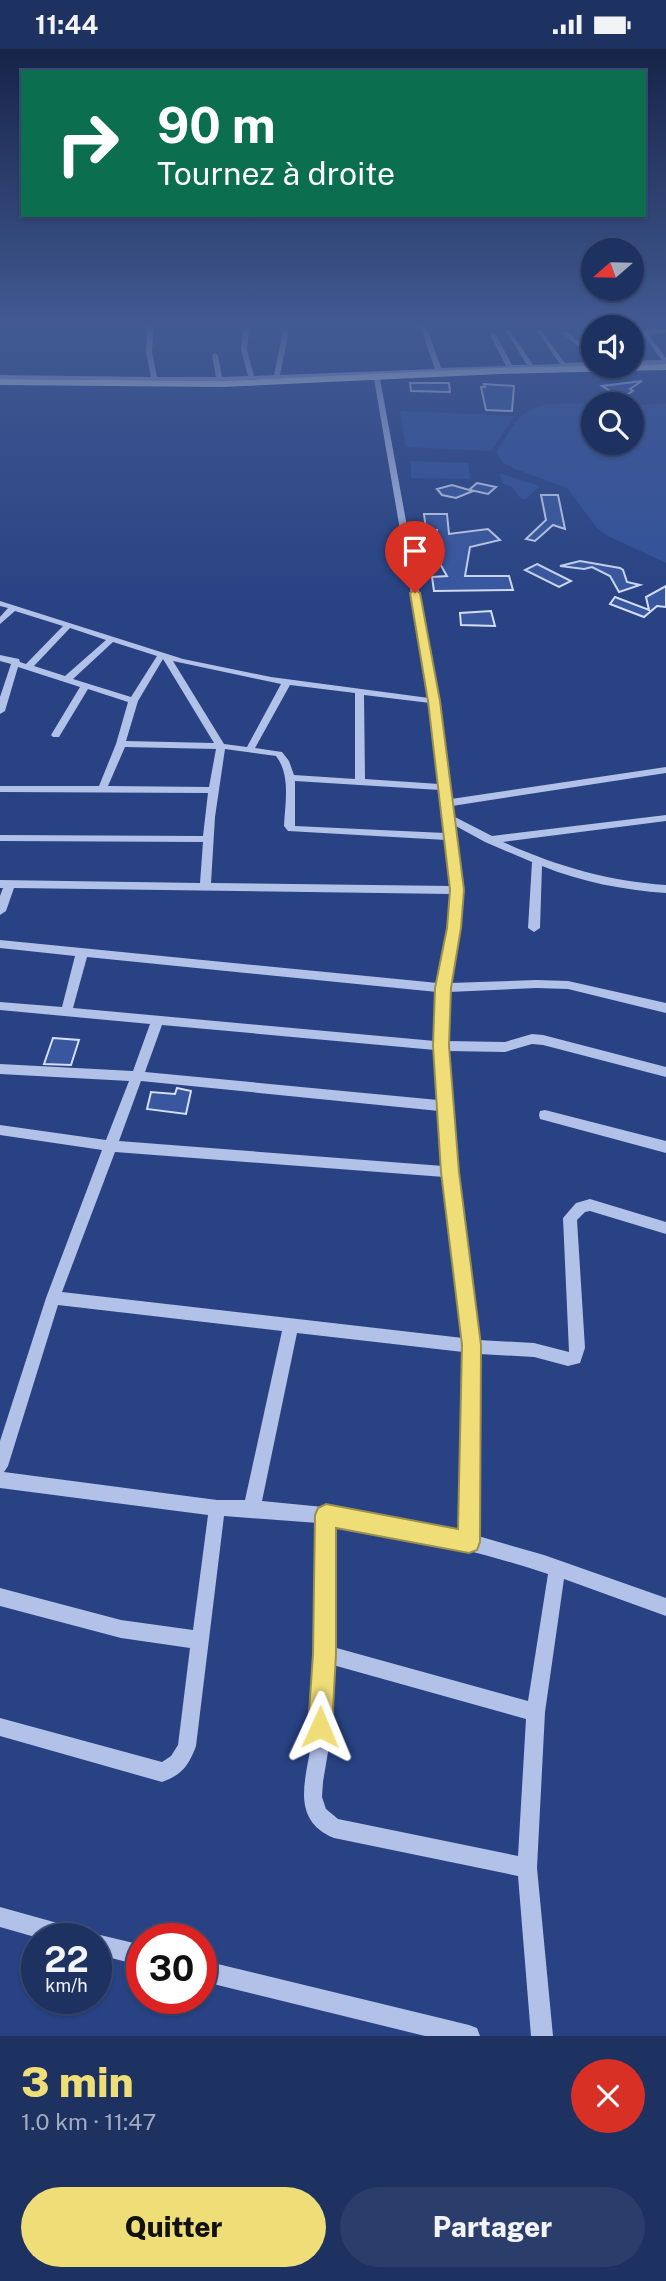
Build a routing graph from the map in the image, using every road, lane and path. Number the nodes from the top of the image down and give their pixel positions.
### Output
1 (384, 416) edge
2 (0, 603) edge
3 (14, 607) junction
4 (0, 622) edge
5 (69, 625) junction
6 (112, 639) junction
7 (164, 657) junction
8 (0, 659) edge
9 (16, 661) junction
10 (29, 666) junction
11 (67, 679) junction
12 (287, 682) junction
13 (86, 685) junction
14 (359, 691) junction
15 (133, 701) junction
16 (434, 701) junction
17 (0, 711) edge
18 (56, 735) dead end
19 (121, 744) junction
20 (222, 746) junction
21 (250, 749) junction
22 (666, 771) edge
23 (289, 778) junction
24 (360, 783) junction
25 (445, 786) junction
26 (0, 789) edge
27 (102, 790) junction
28 (212, 790) junction
29 (448, 803) junction
30 (450, 818) junction
31 (666, 818) edge
32 (451, 837) junction
33 (0, 838) edge
34 (207, 839) junction
35 (489, 840) junction
36 (537, 862) junction
37 (5, 884) edge
38 (205, 888) junction
39 (666, 889) edge
40 (457, 890) junction
41 (0, 911) edge
42 (534, 928) dead end
43 (0, 944) edge
44 (82, 952) junction
45 (443, 988) junction
46 (0, 1006) edge
47 (666, 1008) edge
48 (67, 1010) junction
49 (158, 1020) junction
50 (441, 1046) junction
51 (0, 1069) edge
52 (666, 1072) edge
53 (138, 1076) junction
54 (444, 1106) junction
55 (545, 1115) dead end
56 (0, 1131) edge
57 (110, 1146) junction
58 (666, 1147) edge
59 (450, 1172) junction
60 (666, 1228) edge
61 (53, 1298) junction
62 (290, 1324) junction
63 (471, 1345) junction
64 (0, 1466) edge
65 (0, 1480) edge
66 (217, 1508) junction
67 (252, 1508) junction
68 (326, 1515) junction
69 (469, 1542) junction
70 (557, 1569) junction
71 (0, 1597) edge
72 (666, 1607) edge
73 (200, 1640) junction
74 (324, 1654) junction
75 (536, 1712) junction
76 (0, 1727) edge
77 (527, 1868) junction
78 (0, 1917) edge
79 (22, 1923) edge
80 (217, 1974) edge
81 (469, 2036) edge
82 (542, 2036) edge

1 - 16 street
2 - 3 street
3 - 4 street
3 - 5 street
5 - 6 street
5 - 10 street
6 - 7 street
6 - 11 street
7 - 12 street
7 - 15 street
7 - 20 street
8 - 9 street
9 - 10 street
9 - 17 street
10 - 11 street
11 - 13 street
12 - 14 street
12 - 21 street
13 - 15 street
13 - 18 street
14 - 16 street
14 - 24 street
15 - 19 street
16 - 25 street
19 - 20 street
19 - 27 street
20 - 21 street
20 - 28 street
21 - 23 street
22 - 29 street
23 - 24 street
23 - 32 street
24 - 25 street
25 - 29 street
26 - 27 street
27 - 28 street
28 - 34 street
29 - 30 street
30 - 32 street
30 - 35 street
31 - 35 street
32 - 40 street
33 - 34 street
34 - 38 street
35 - 36 street
36 - 39 street
36 - 42 street
37 - 38 street
37 - 41 street
38 - 40 street
40 - 45 street
43 - 44 street
44 - 45 street
44 - 48 street
45 - 47 street
45 - 50 street
46 - 48 street
48 - 49 street
49 - 50 street
49 - 53 street
50 - 52 street
50 - 54 street
51 - 53 street
53 - 54 street
53 - 57 street
54 - 59 street
55 - 58 street
56 - 57 street
57 - 59 street
57 - 61 street
59 - 63 street
60 - 63 street
61 - 62 street
61 - 64 street
62 - 63 street
62 - 67 street
63 - 69 street
65 - 66 street
66 - 67 street
66 - 73 street
67 - 68 street
68 - 69 street
68 - 74 street
69 - 70 street
70 - 72 street
70 - 75 street
71 - 73 street
73 - 76 street
74 - 75 street
74 - 77 street
75 - 77 street
77 - 82 street
78 - 79 street
80 - 81 street

